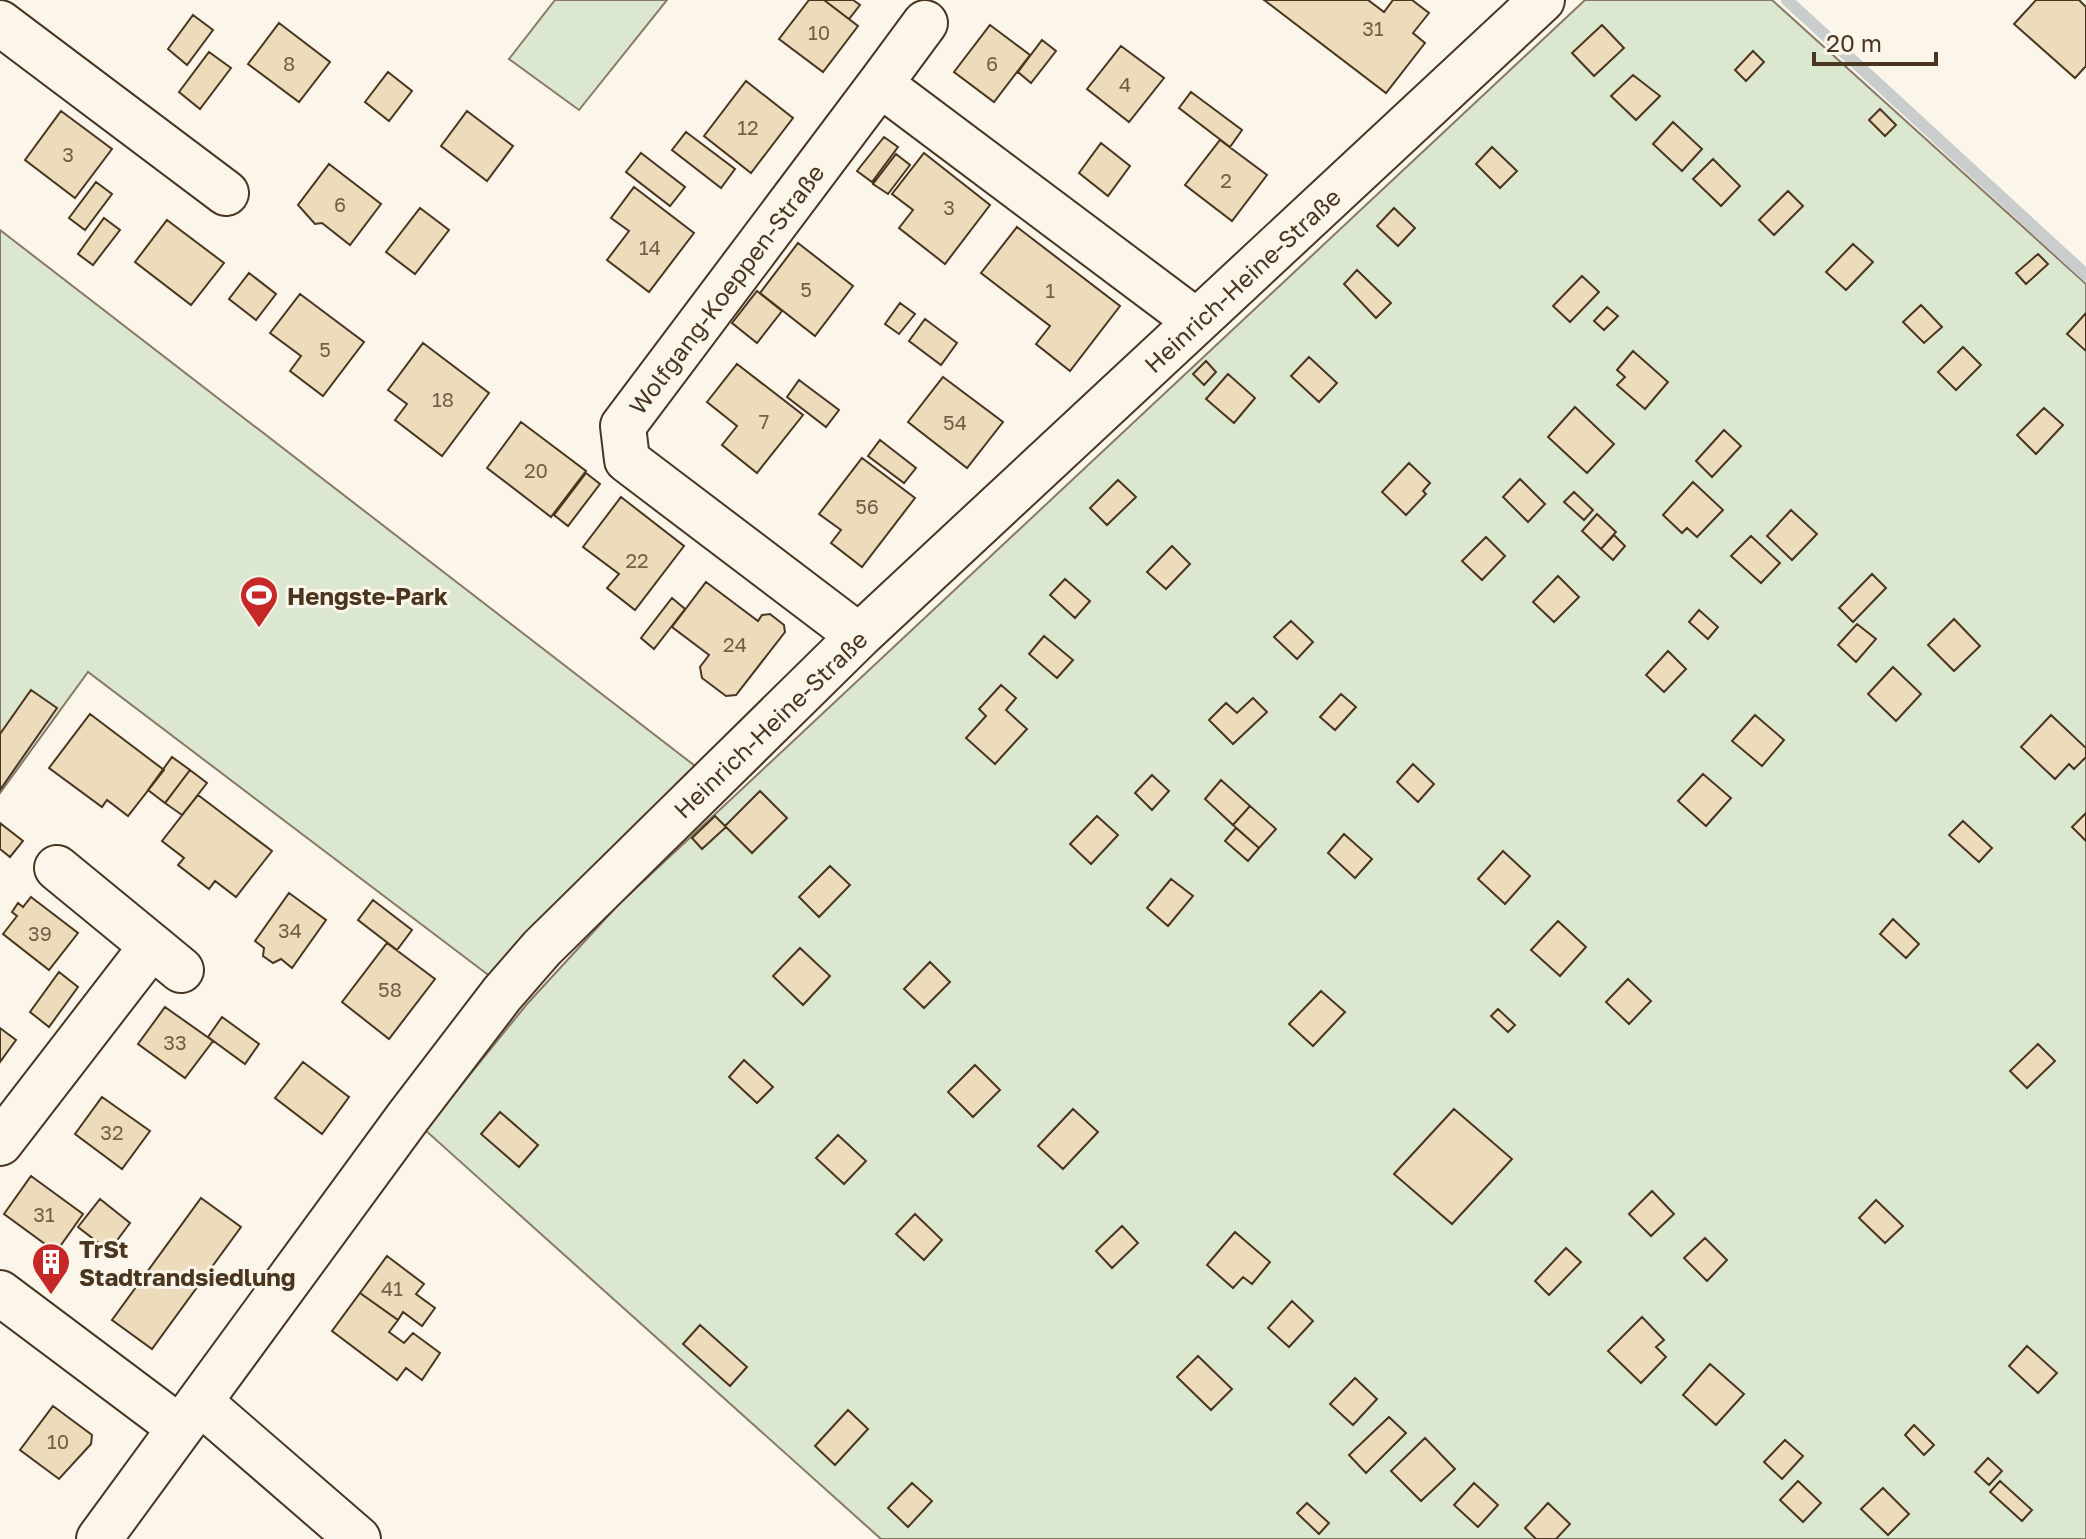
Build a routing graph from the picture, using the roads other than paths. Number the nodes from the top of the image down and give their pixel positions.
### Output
1 (1517, 7) edge
2 (0, 23) edge
3 (925, 23) dead end
4 (880, 84) junction
5 (226, 193) dead end
6 (1196, 321) junction
7 (859, 636) junction
8 (57, 868) dead end
9 (0, 1143) edge
10 (0, 1293) edge
11 (190, 1416) junction
12 (99, 1539) edge
13 (358, 1539) edge

1 - 6 street, Heinrich-Heine-Straße
2 - 5 street
3 - 4 street, Wolfgang-Koeppen-Straße
4 - 6 street
4 - 7 street, Wolfgang-Koeppen-Straße
6 - 7 street, Heinrich-Heine-Straße
7 - 11 street, Heinrich-Heine-Straße
8 - 9 street
10 - 11 street
11 - 12 street, Heinrich-Heine-Straße
11 - 13 street

